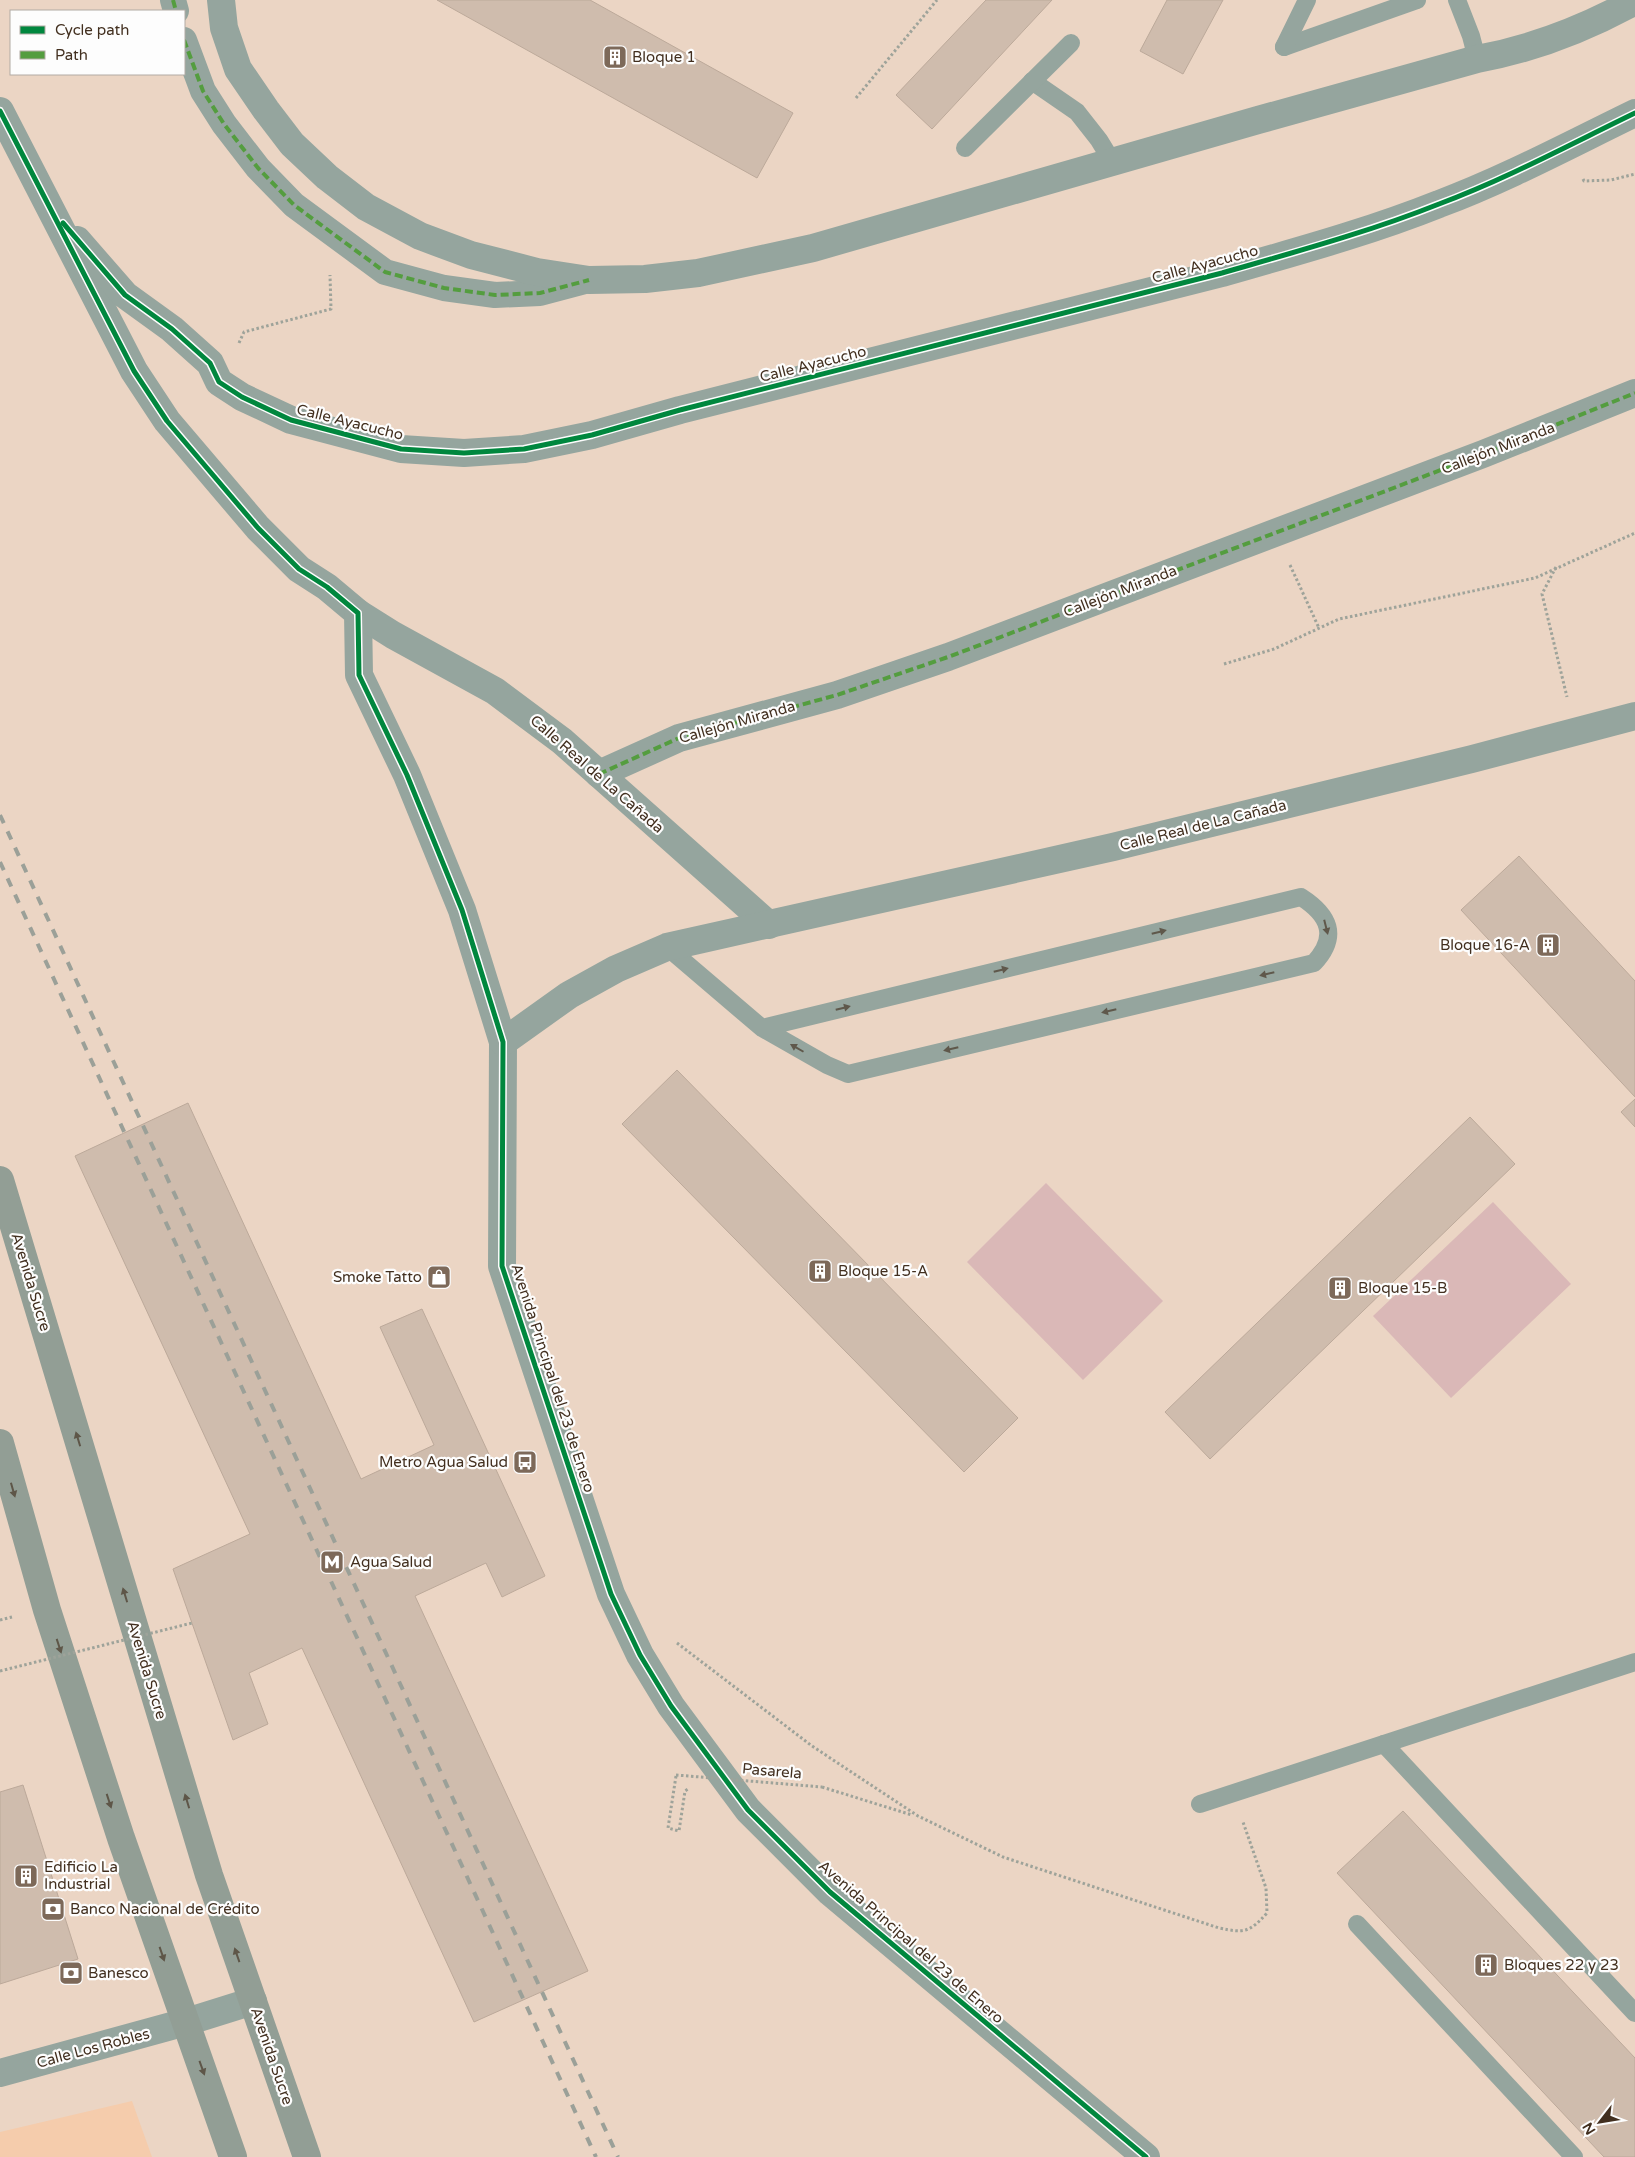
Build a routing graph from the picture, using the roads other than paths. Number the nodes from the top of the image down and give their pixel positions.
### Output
1 (221, 0) edge
2 (1308, 0) edge
3 (1416, 0) edge
4 (1457, 0) edge
5 (1635, 1) edge
6 (185, 43) edge
7 (1070, 43) dead end
8 (1477, 59) junction
9 (1032, 81) junction
10 (0, 111) edge
11 (1635, 112) edge
12 (965, 148) dead end
13 (1113, 162) junction
14 (50, 209) junction
15 (589, 280) junction
16 (1635, 393) edge
17 (358, 613) junction
18 (1635, 716) edge
19 (600, 774) junction
20 (769, 925) junction
21 (667, 948) junction
22 (762, 1028) junction
23 (502, 1042) junction
24 (0, 1180) edge
25 (0, 1443) edge
26 (1635, 1662) edge
27 (1384, 1744) junction
28 (1200, 1804) dead end
29 (1357, 1924) dead end
30 (253, 2001) junction
31 (1635, 2013) edge
32 (186, 2022) junction
33 (0, 2073) edge
34 (234, 2157) edge
35 (307, 2157) edge
36 (1146, 2157) edge
37 (1574, 2157) edge

1 - 15 street
2 - 3 lane
4 - 8 lane
5 - 8 street
6 - 15 street
7 - 9 lane
8 - 13 street
9 - 12 lane
9 - 13 lane
10 - 14 street
11 - 14 street, Calle Ayacucho
13 - 15 street
14 - 17 street
16 - 19 street, Callejón Miranda
17 - 19 street, Calle Real de La Cañada
17 - 23 street, Avenida Principal del 23 de Enero
18 - 20 street, Calle Real de La Cañada
19 - 20 street, Calle Real de La Cañada
20 - 21 street, Calle Real de La Cañada
21 - 22 lane
21 - 23 street, Calle Real de La Cañada
22 -> 22 lane
23 - 36 street, Avenida Principal del 23 de Enero
30 -> 24 main road, Avenida Sucre
25 -> 32 main road
26 - 27 lane
27 - 28 lane
27 - 31 lane
29 - 37 lane
30 - 32 street, Calle Los Robles
30 - 35 main road, Avenida Sucre
32 - 33 street, Calle Los Robles
32 -> 34 main road

